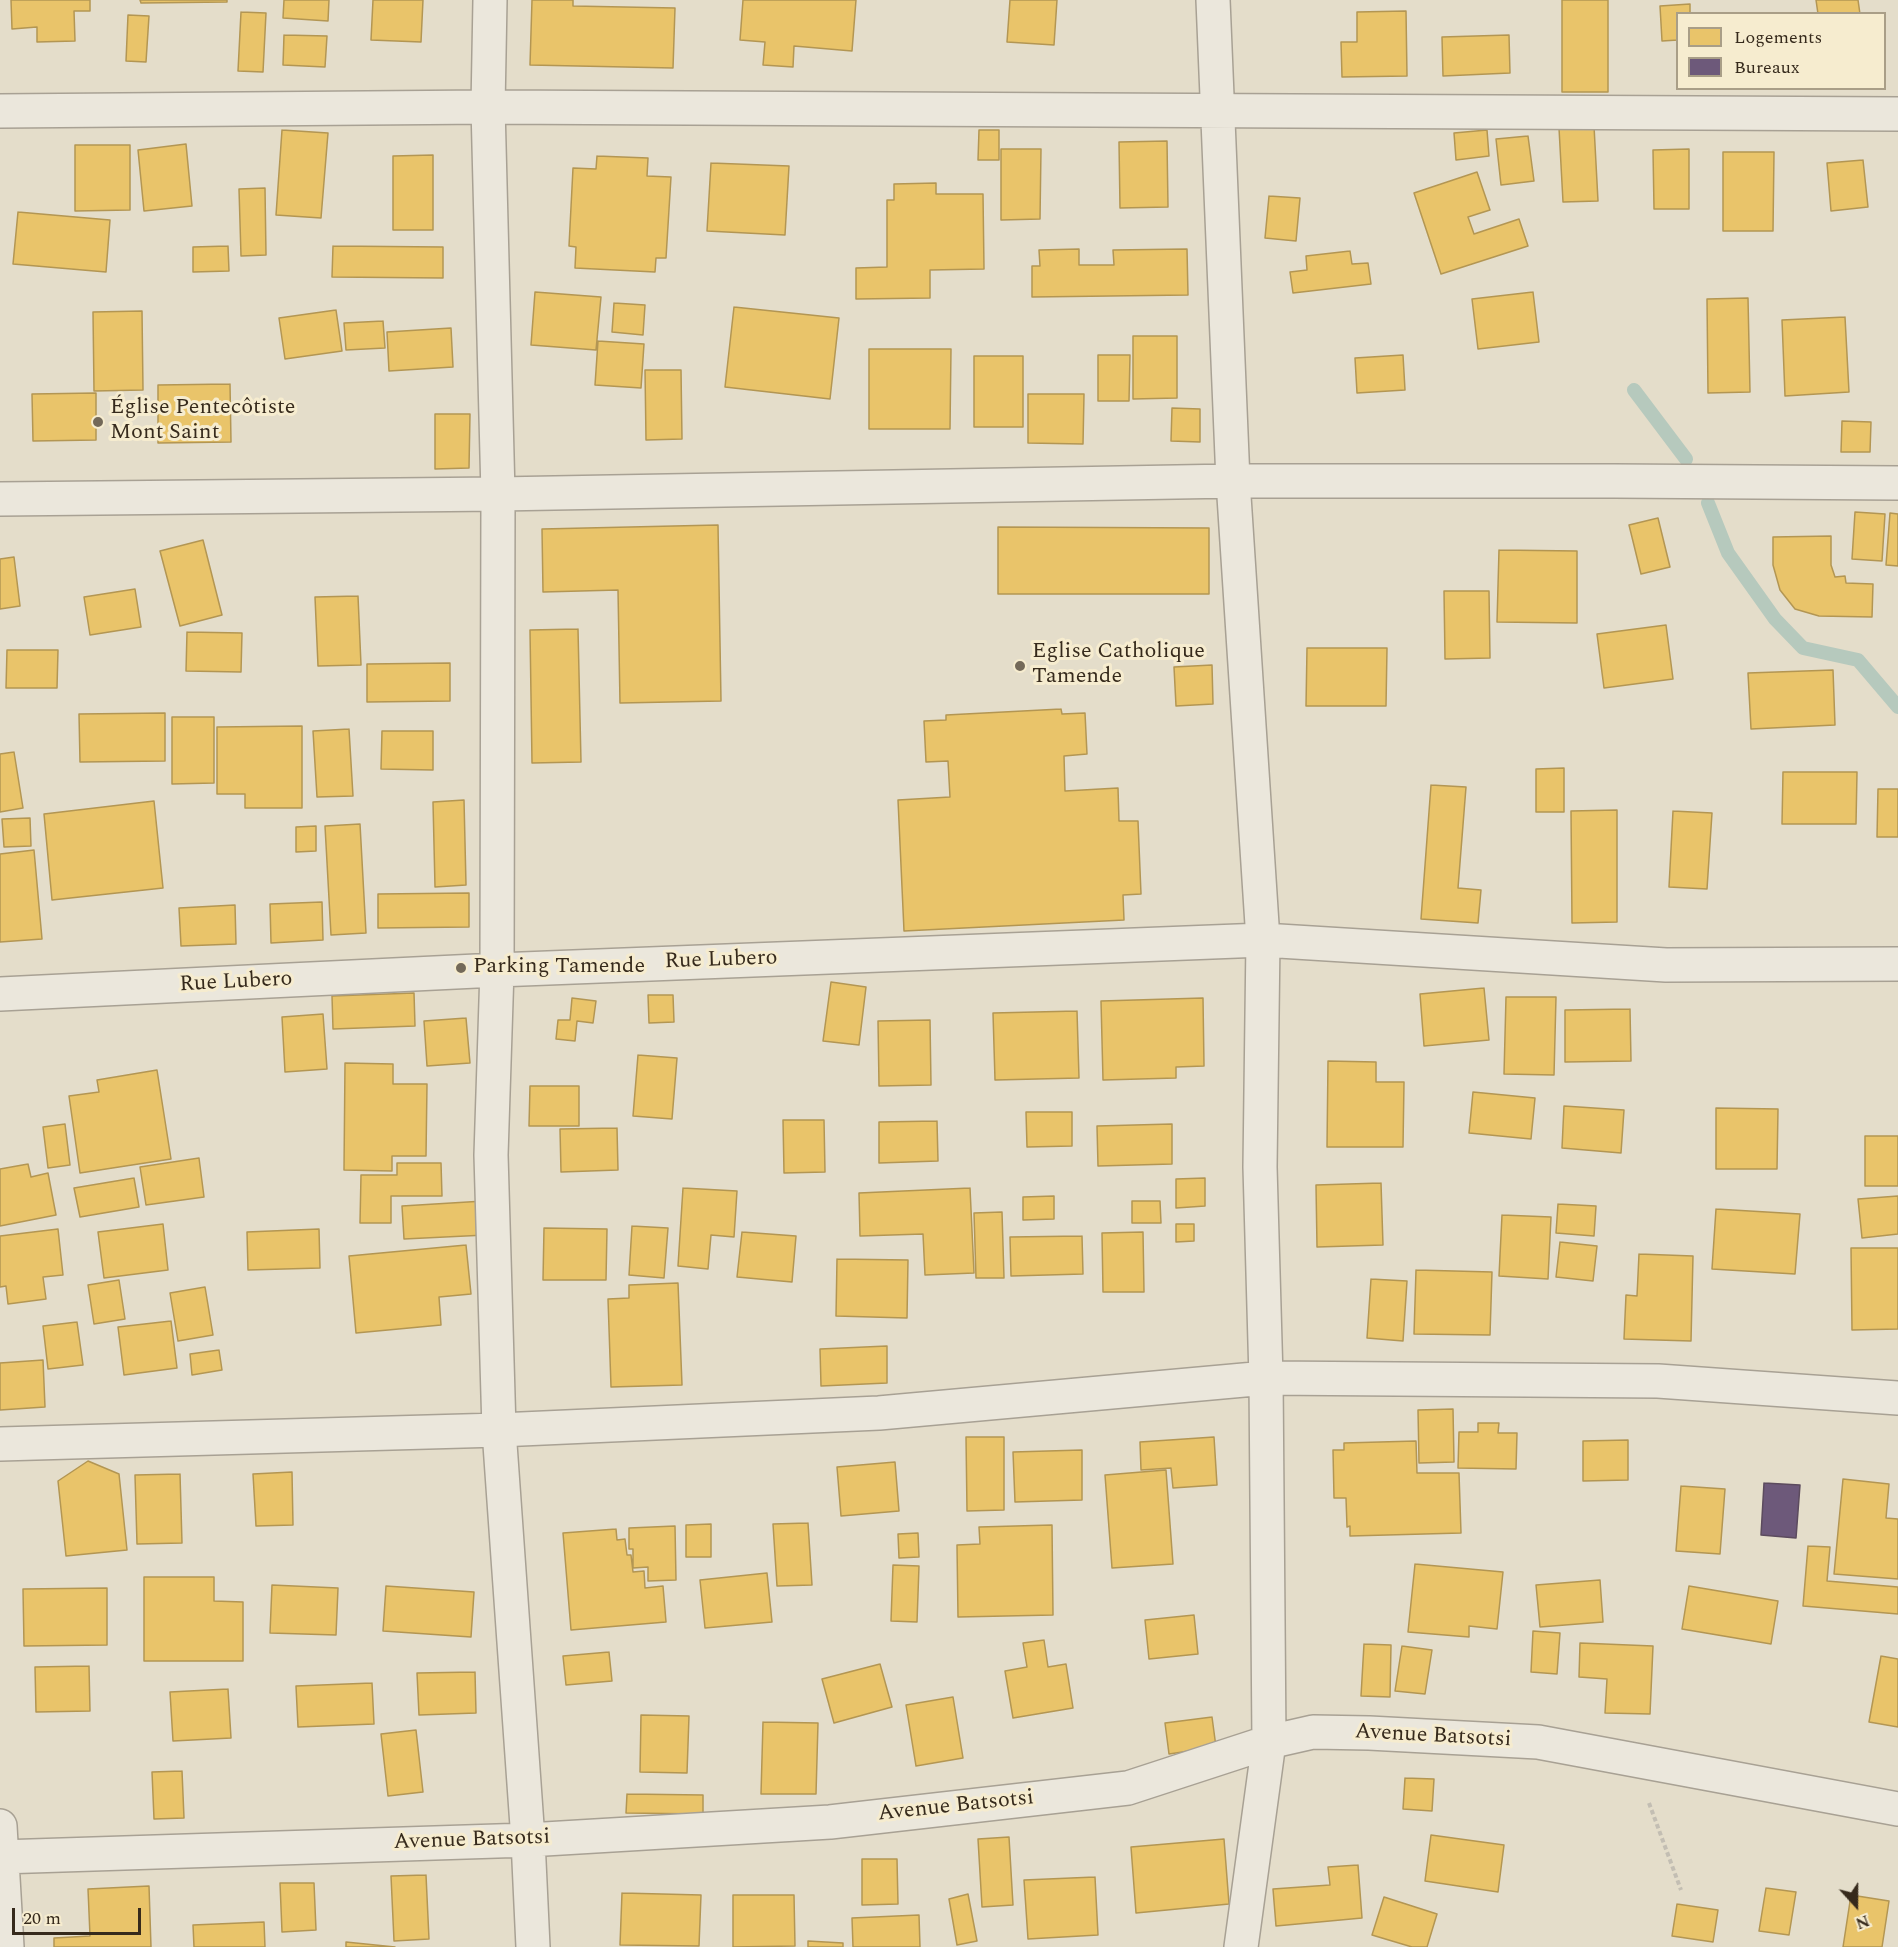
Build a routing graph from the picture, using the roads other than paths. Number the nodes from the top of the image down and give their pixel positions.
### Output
1 (490, 0) edge
2 (1213, 0) edge
3 (488, 107) junction
4 (1217, 109) junction
5 (0, 111) edge
6 (1898, 114) edge
7 (1233, 481) junction
8 (1898, 483) edge
9 (498, 494) junction
10 (0, 500) edge
11 (1263, 940) junction
12 (1898, 964) edge
13 (497, 970) junction
14 (0, 994) edge
15 (1266, 1378) junction
16 (1898, 1398) edge
17 (499, 1430) junction
18 (0, 1444) edge
19 (1269, 1742) junction
20 (1898, 1809) edge
21 (528, 1839) junction
22 (1, 1847) edge
23 (7, 1947) edge
24 (533, 1947) edge
25 (1240, 1947) edge

1 - 3 street
2 - 4 street
3 - 4 street
3 - 5 street
3 - 9 street
4 - 6 street
4 - 7 street
7 - 8 street
7 - 9 street
7 - 11 street
9 - 10 street
9 - 13 street
11 - 12 street, Rue Lubero
11 - 13 street, Rue Lubero
11 - 15 street
13 - 14 street, Rue Lubero
13 - 17 street
15 - 16 street
15 - 17 street
15 - 19 street
17 - 18 street
17 - 21 street
19 - 20 street, Avenue Batsotsi
19 - 21 street, Avenue Batsotsi
19 - 25 street
21 - 22 street, Avenue Batsotsi
21 - 24 street
22 - 23 street

